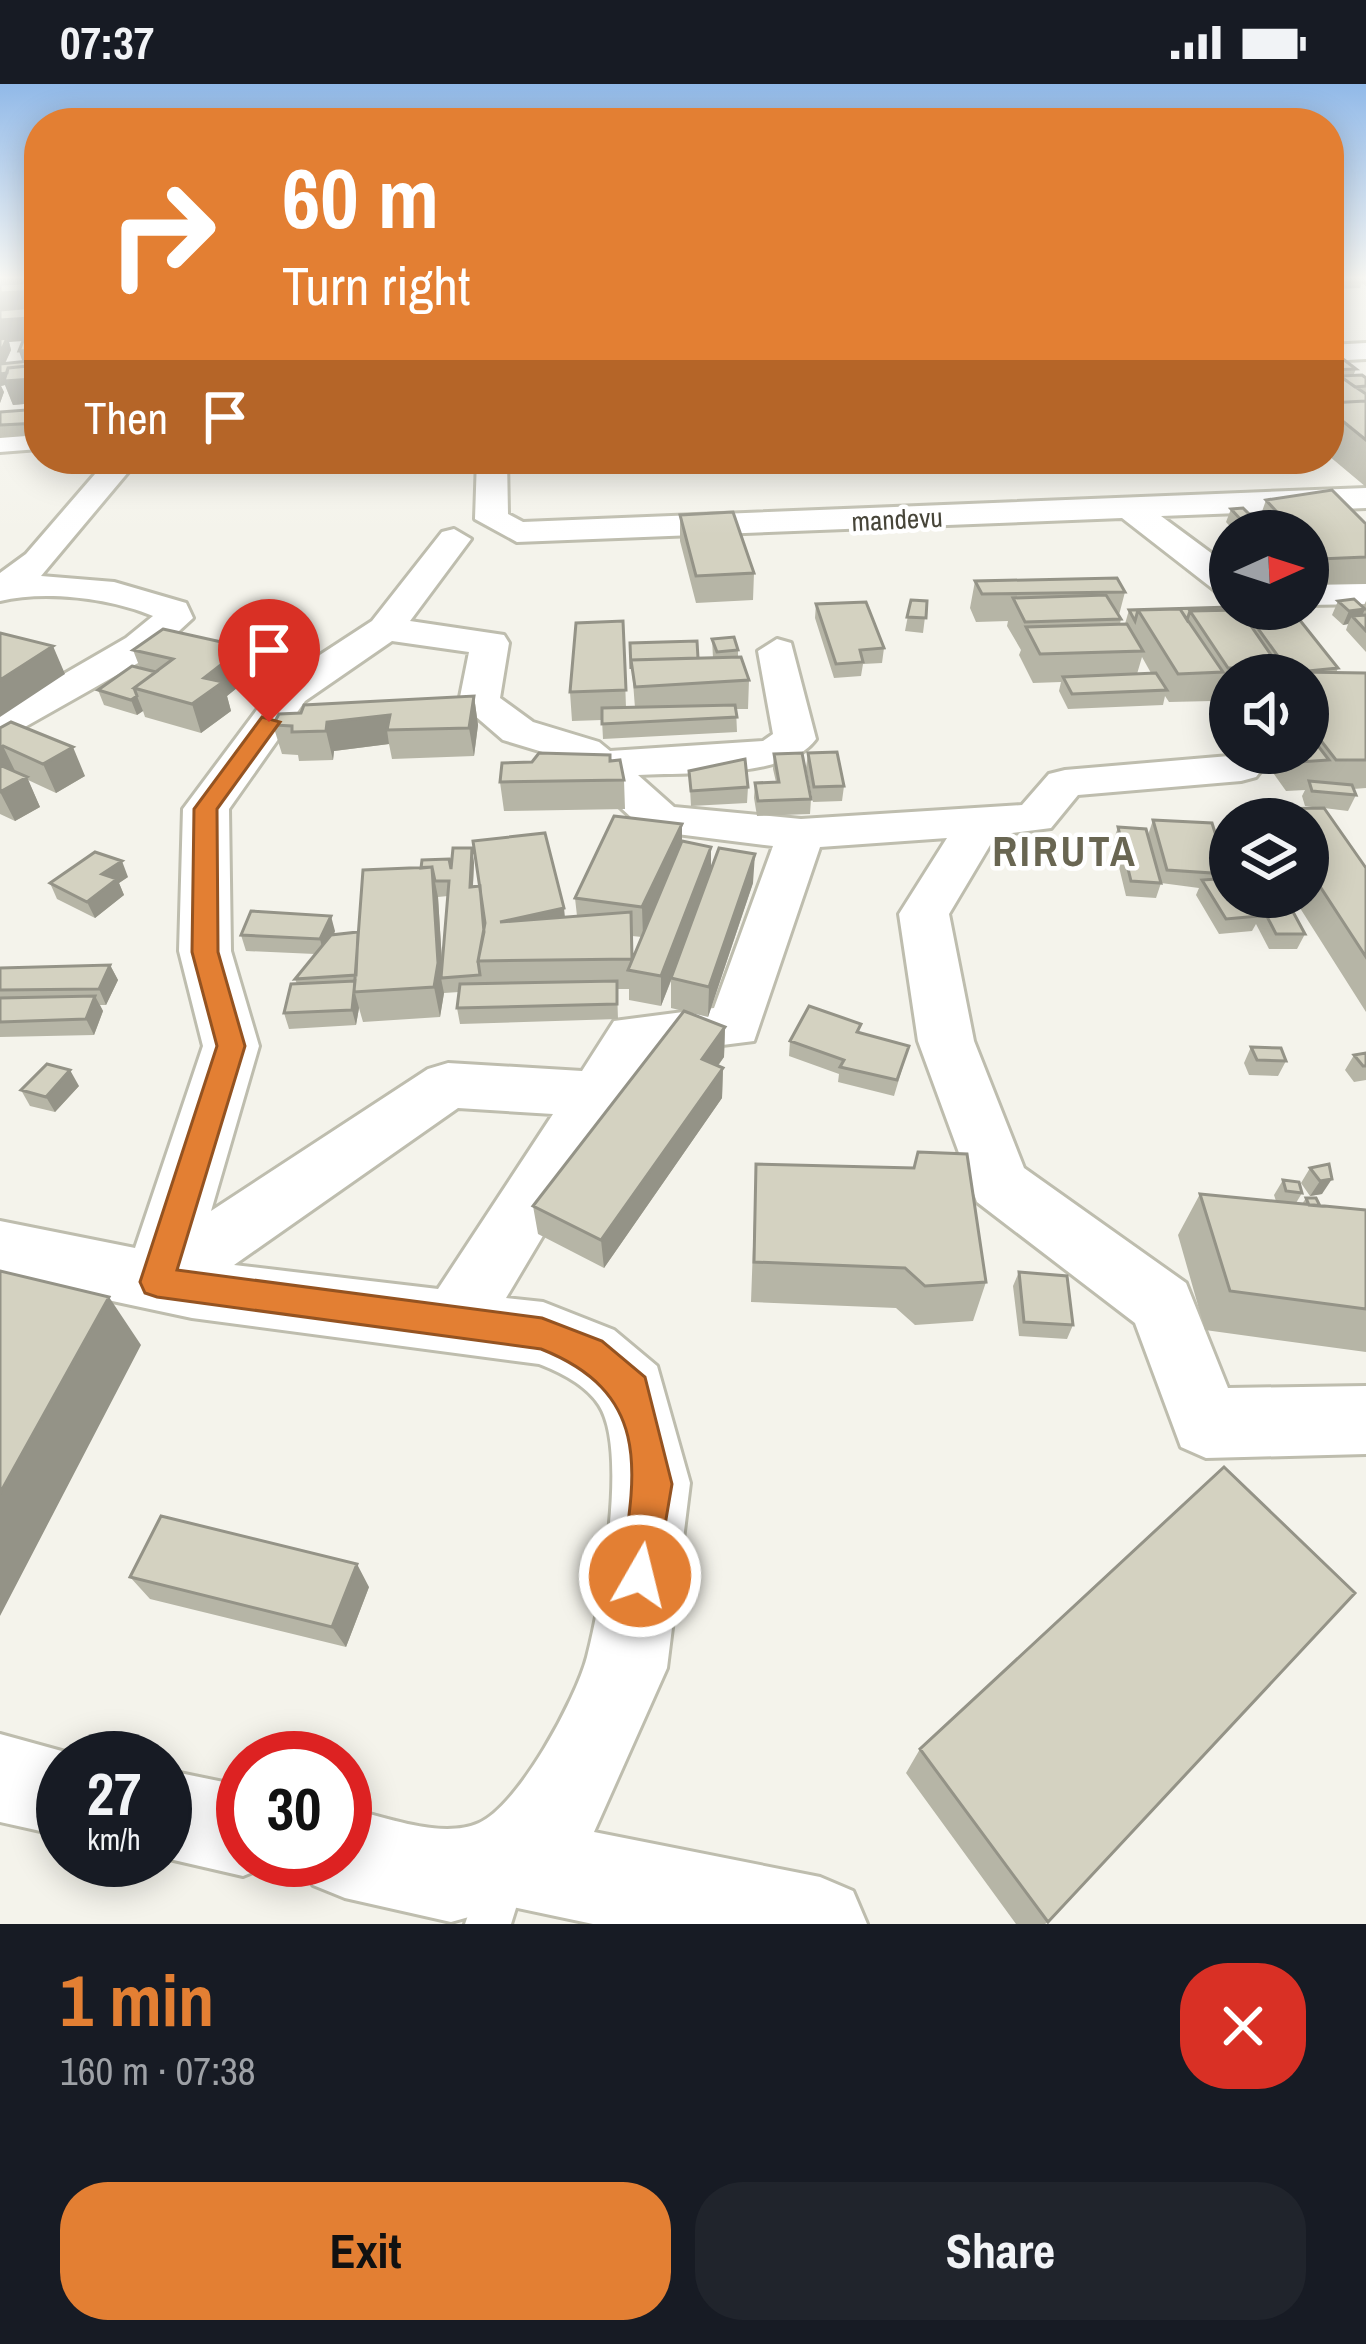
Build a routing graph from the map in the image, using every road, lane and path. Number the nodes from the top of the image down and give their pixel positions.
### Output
1 (111, 474) edge
2 (492, 474) edge
3 (1366, 498) edge
4 (1130, 508) junction
5 (454, 539) dead end
6 (1209, 568) edge
7 (5, 587) edge
8 (1366, 592) edge
9 (1329, 593) edge
10 (386, 629) junction
11 (777, 651) dead end
12 (0, 728) edge
13 (599, 765) junction
14 (1209, 771) edge
15 (981, 821) junction
16 (801, 834) junction
17 (597, 1094) junction
18 (0, 1249) edge
19 (157, 1282) junction
20 (455, 1322) junction
21 (1366, 1420) edge
22 (0, 1778) edge
23 (36, 1786) edge
24 (372, 1859) edge
25 (498, 1892) edge
26 (820, 1924) edge

1 - 7 street
2 - 4 street, mandevu
3 - 4 street, mandevu
4 - 6 street
5 - 10 street
7 - 12 street
8 - 9 street
10 - 13 street
10 - 19 street
11 - 13 street
13 - 16 street
14 - 15 street
15 - 16 street
15 - 21 street
16 - 17 street
17 - 19 street
17 - 20 street
18 - 19 street
19 - 20 street
20 - 25 street
22 - 23 street
24 - 25 street
25 - 26 street

